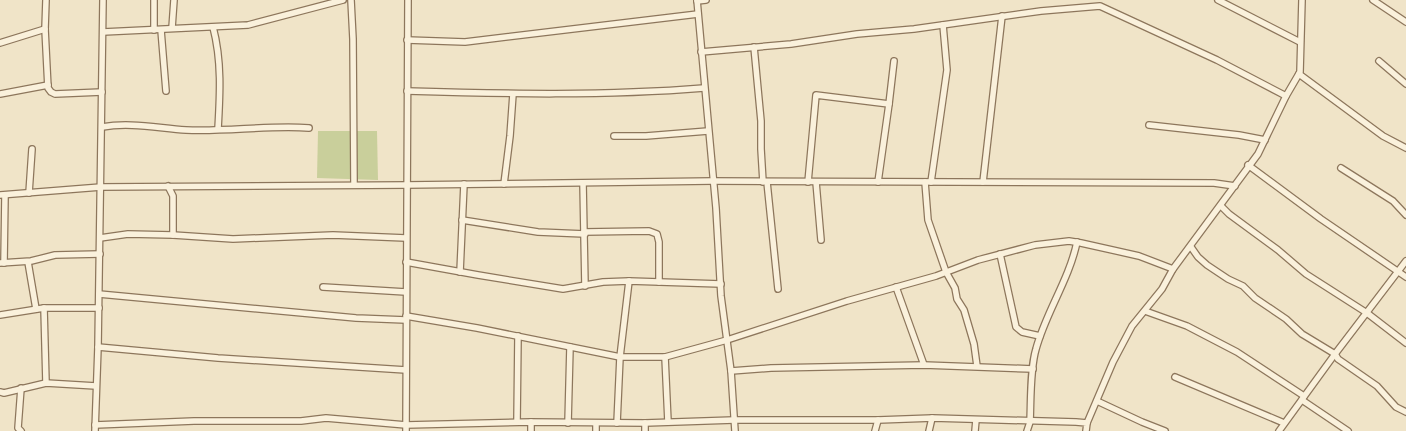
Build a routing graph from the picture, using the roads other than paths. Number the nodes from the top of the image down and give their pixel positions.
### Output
1 (46, 0) edge
2 (104, 0) edge
3 (154, 0) edge
4 (174, 0) edge
5 (343, 0) edge
6 (351, 0) edge
7 (408, 0) edge
8 (706, 0) edge
9 (1218, 0) edge
10 (1302, 0) edge
11 (1373, 0) edge
12 (697, 1) edge
13 (1101, 3) edge
14 (698, 14) junction
15 (1002, 16) junction
16 (1406, 22) edge
17 (943, 25) junction
18 (172, 28) junction
19 (213, 28) junction
20 (45, 29) junction
21 (157, 30) junction
22 (103, 32) junction
23 (408, 40) junction
24 (1300, 42) junction
25 (0, 43) edge
26 (754, 47) junction
27 (701, 52) junction
28 (894, 61) dead end
29 (1379, 61) dead end
30 (1298, 74) junction
31 (1406, 84) edge
32 (48, 85) junction
33 (704, 88) junction
34 (166, 91) dead end
35 (407, 91) junction
36 (102, 92) junction
37 (0, 94) edge
38 (513, 94) junction
39 (1286, 96) junction
40 (890, 104) junction
41 (1149, 125) dead end
42 (102, 127) junction
43 (309, 128) dead end
44 (218, 130) junction
45 (708, 131) junction
46 (614, 136) dead end
47 (1265, 140) junction
48 (1406, 148) edge
49 (32, 149) dead end
50 (1248, 165) junction
51 (1341, 168) dead end
52 (712, 181) junction
53 (765, 182) junction
54 (808, 182) junction
55 (816, 182) junction
56 (878, 182) junction
57 (928, 182) junction
58 (983, 182) junction
59 (583, 183) junction
60 (464, 184) junction
61 (504, 184) junction
62 (406, 185) junction
63 (168, 186) junction
64 (354, 186) junction
65 (1235, 186) junction
66 (100, 187) junction
67 (29, 194) junction
68 (2, 195) edge
69 (1221, 206) junction
70 (1406, 215) edge
71 (462, 220) junction
72 (584, 233) junction
73 (173, 235) junction
74 (100, 238) junction
75 (406, 238) junction
76 (821, 240) dead end
77 (1077, 242) junction
78 (1191, 247) junction
79 (100, 254) junction
80 (1000, 254) junction
81 (28, 262) junction
82 (406, 262) junction
83 (1406, 262) edge
84 (2, 263) edge
85 (1173, 269) junction
86 (460, 272) junction
87 (946, 272) junction
88 (1398, 272) junction
89 (1406, 277) edge
90 (629, 281) junction
91 (659, 282) junction
92 (721, 284) junction
93 (585, 286) junction
94 (323, 287) dead end
95 (896, 287) junction
96 (778, 290) dead end
97 (406, 292) junction
98 (99, 294) junction
99 (44, 308) junction
100 (99, 308) junction
101 (36, 309) junction
102 (1145, 311) junction
103 (1367, 313) junction
104 (0, 315) edge
105 (406, 318) junction
106 (518, 336) junction
107 (1040, 336) junction
108 (727, 340) junction
109 (1406, 343) edge
110 (98, 347) junction
111 (570, 347) junction
112 (1335, 354) junction
113 (620, 357) junction
114 (665, 357) junction
115 (924, 365) junction
116 (977, 366) junction
117 (1033, 369) junction
118 (406, 370) junction
119 (731, 371) junction
120 (1175, 376) dead end
121 (46, 382) junction
122 (96, 386) junction
123 (21, 388) junction
124 (0, 392) edge
125 (1303, 398) junction
126 (1097, 401) junction
127 (1406, 412) edge
128 (932, 418) junction
129 (734, 420) junction
130 (878, 420) junction
131 (976, 420) junction
132 (517, 422) junction
133 (530, 422) junction
134 (668, 422) junction
135 (1030, 422) junction
136 (568, 423) junction
137 (596, 423) junction
138 (617, 423) junction
139 (644, 423) junction
140 (1284, 423) junction
141 (460, 424) junction
142 (1087, 424) junction
143 (95, 428) edge
144 (406, 428) edge
145 (21, 431) edge
146 (460, 431) edge
147 (531, 431) edge
148 (596, 431) edge
149 (645, 431) edge
150 (735, 431) edge
151 (875, 431) edge
152 (929, 431) edge
153 (975, 431) edge
154 (1027, 431) edge
155 (1086, 431) edge
156 (1165, 431) edge
157 (1279, 431) edge
158 (1348, 431) edge

1 - 20 street
2 - 22 street
3 - 21 street
4 - 18 street
5 - 19 street
6 - 64 street
7 - 23 street
8 - 12 street
9 - 24 street
10 - 24 street
11 - 16 street
12 - 14 street
13 - 15 street
13 - 39 street
14 - 23 street
14 - 27 street
15 - 17 street
15 - 58 street
17 - 26 street
17 - 57 street
18 - 19 street
18 - 21 street
19 - 44 street
20 - 25 street
20 - 32 street
21 - 22 street
21 - 34 street
22 - 36 street
23 - 35 street
24 - 30 street
26 - 27 street
26 - 53 street
27 - 33 street
28 - 40 street
29 - 31 street
30 - 39 street
30 - 48 street
32 - 36 street
32 - 37 street
33 - 38 street
33 - 45 street
35 - 38 street
35 - 62 street
36 - 42 street
38 - 61 street
39 - 47 street
40 - 54 street
40 - 56 street
41 - 47 street
42 - 44 street
42 - 66 street
43 - 44 street
45 - 46 street
45 - 52 street
47 - 50 street
49 - 67 street
50 - 65 street
50 - 88 street
51 - 70 street
52 - 53 street
52 - 59 street
52 - 92 street
53 - 54 street
53 - 96 street
54 - 55 street
55 - 56 street
55 - 76 street
56 - 57 street
57 - 58 street
57 - 87 street
58 - 65 street
59 - 61 street
59 - 72 street
60 - 61 street
60 - 62 street
60 - 71 street
62 - 64 street
62 - 75 street
63 - 64 street
63 - 66 street
63 - 73 street
65 - 69 street
66 - 67 street
66 - 74 street
67 - 68 street
68 - 84 street
69 - 78 street
69 - 103 street
71 - 72 street
71 - 86 street
72 - 91 street
72 - 93 street
73 - 74 street
73 - 75 street
74 - 79 street
75 - 82 street
77 - 80 street
77 - 85 street
77 - 107 street
78 - 85 street
78 - 112 street
79 - 81 street
79 - 98 street
80 - 87 street
80 - 107 street
81 - 84 street
81 - 101 street
82 - 86 street
82 - 97 street
83 - 88 street
85 - 102 street
86 - 93 street
87 - 95 street
87 - 116 street
88 - 89 street
88 - 103 street
90 - 91 street
90 - 93 street
90 - 113 street
91 - 92 street
92 - 108 street
94 - 97 street
95 - 108 street
95 - 115 street
97 - 105 street
98 - 100 street
98 - 105 street
99 - 100 street
99 - 101 street
99 - 121 street
100 - 110 street
101 - 104 street
102 - 125 street
102 - 126 street
103 - 109 street
103 - 112 street
105 - 106 street
105 - 118 street
106 - 111 street
106 - 132 street
107 - 117 street
108 - 114 street
108 - 119 street
110 - 118 street
110 - 122 street
111 - 113 street
111 - 136 street
112 - 125 street
112 - 127 street
113 - 114 street
113 - 138 street
114 - 134 street
115 - 116 street
115 - 119 street
116 - 117 street
117 - 135 street
118 - 144 street
119 - 129 street
120 - 140 street
121 - 122 street
121 - 123 street
122 - 143 street
123 - 124 street
123 - 145 street
125 - 140 street
125 - 158 street
126 - 142 street
126 - 156 street
128 - 130 street
128 - 131 street
128 - 152 street
129 - 130 street
129 - 134 street
129 - 150 street
130 - 151 street
131 - 135 street
131 - 153 street
132 - 133 street
132 - 141 street
133 - 136 street
133 - 147 street
134 - 139 street
135 - 142 street
135 - 154 street
136 - 137 street
137 - 138 street
137 - 148 street
138 - 139 street
139 - 149 street
140 - 157 street
141 - 144 street
141 - 146 street
142 - 155 street
143 - 144 street

